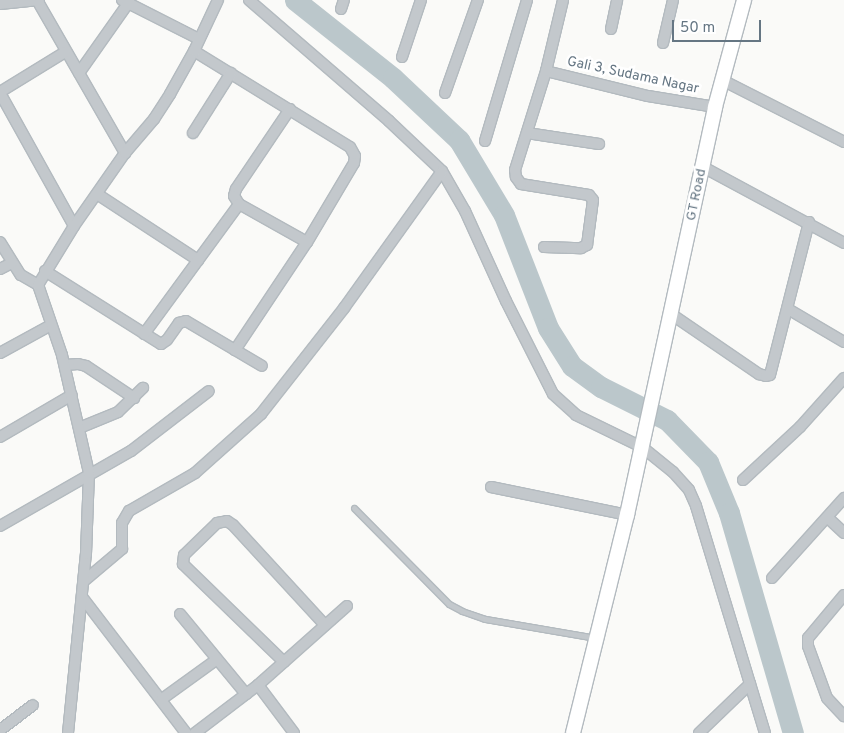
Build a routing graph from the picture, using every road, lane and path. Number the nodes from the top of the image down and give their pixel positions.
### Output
1 (38, 0) edge
2 (218, 0) edge
3 (249, 0) edge
4 (421, 0) edge
5 (478, 0) edge
6 (527, 0) edge
7 (563, 0) edge
8 (617, 0) edge
9 (673, 0) edge
10 (744, 0) edge
11 (125, 1) edge
12 (0, 4) edge
13 (611, 29) dead end
14 (200, 39) junction
15 (664, 43) dead end
16 (194, 51) junction
17 (65, 52) junction
18 (402, 57) dead end
19 (546, 71) junction
20 (79, 73) junction
21 (231, 73) junction
22 (722, 80) junction
23 (0, 93) edge
24 (445, 93) dead end
25 (715, 107) junction
26 (290, 109) junction
27 (527, 133) junction
28 (193, 134) dead end
29 (484, 140) dead end
30 (844, 142) edge
31 (599, 144) dead end
32 (125, 153) junction
33 (703, 167) junction
34 (442, 171) junction
35 (97, 194) junction
36 (239, 204) junction
37 (809, 222) junction
38 (74, 226) junction
39 (0, 242) edge
40 (306, 242) junction
41 (844, 243) edge
42 (544, 247) dead end
43 (198, 260) junction
44 (12, 263) junction
45 (0, 269) edge
46 (45, 272) junction
47 (38, 285) junction
48 (788, 310) junction
49 (670, 314) junction
50 (51, 325) junction
51 (144, 334) junction
52 (844, 342) edge
53 (235, 350) junction
54 (0, 353) edge
55 (64, 365) junction
56 (262, 366) dead end
57 (844, 378) edge
58 (143, 388) dead end
59 (209, 391) dead end
60 (72, 395) junction
61 (134, 398) junction
62 (79, 428) junction
63 (0, 437) edge
64 (643, 441) junction
65 (89, 473) junction
66 (742, 480) dead end
67 (491, 487) dead end
68 (844, 498) edge
69 (354, 508) dead end
70 (627, 515) junction
71 (828, 518) junction
72 (0, 526) edge
73 (844, 534) edge
74 (772, 578) dead end
75 (84, 582) junction
76 (844, 595) edge
77 (82, 597) junction
78 (347, 606) dead end
79 (180, 614) dead end
80 (325, 625) junction
81 (596, 638) junction
82 (216, 660) junction
83 (284, 662) junction
84 (750, 684) junction
85 (258, 685) junction
86 (246, 694) junction
87 (162, 699) junction
88 (34, 706) dead end
89 (842, 711) edge
90 (0, 730) edge
91 (68, 733) edge
92 (186, 733) edge
93 (195, 733) edge
94 (294, 733) edge
95 (573, 733) edge
96 (699, 733) edge
97 (765, 733) edge

1 - 12 street
1 - 17 street
2 - 14 street
3 - 34 street
4 - 18 street
5 - 24 street
6 - 29 street
7 - 19 street
8 - 13 street
9 - 15 street
10 - 22 main road, GT Road
11 - 14 street
11 - 20 street
14 - 16 street
16 - 21 street
16 - 32 street
17 - 20 street
17 - 23 street
19 - 25 street, Gali 3, Sudama Nagar
19 - 27 street
20 - 32 street
21 - 26 street
21 - 28 street
22 - 25 main road, GT Road
22 - 30 street
23 - 38 street
25 - 33 main road, GT Road
26 - 36 street
26 - 40 street
27 - 31 street
27 - 42 street
32 - 35 street
33 - 37 street
33 - 49 main road, GT Road
34 - 64 street
34 - 75 street
35 - 38 street
35 - 43 street
36 - 40 street
36 - 43 street
37 - 41 street
37 - 48 street
38 - 46 street
39 - 44 street
40 - 53 street
43 - 51 street
44 - 45 street
44 - 47 street
46 - 47 street
46 - 51 street
47 - 50 street
48 - 49 street
48 - 52 street
49 - 64 main road, GT Road
50 - 54 street
50 - 55 street
51 - 53 street
53 - 56 street
55 - 60 street
55 - 61 street
57 - 66 street
58 - 61 street
59 - 65 street
60 - 62 street
60 - 63 street
61 - 62 street
62 - 65 street
64 - 70 main road, GT Road
64 - 84 street
65 - 72 street
65 - 75 street
67 - 70 street
68 - 71 street
69 - 81 lane
70 - 81 main road, GT Road
71 - 73 street
71 - 74 street
75 - 77 street
76 - 89 street
77 - 87 street
77 - 91 street
78 - 80 street
79 - 82 street
80 - 83 street
80 - 83 street
81 - 95 main road, GT Road
82 - 86 street
82 - 87 street
83 - 85 street
84 - 96 street
84 - 97 street
85 - 86 street
85 - 94 street
86 - 93 street
87 - 92 street
88 - 90 street

